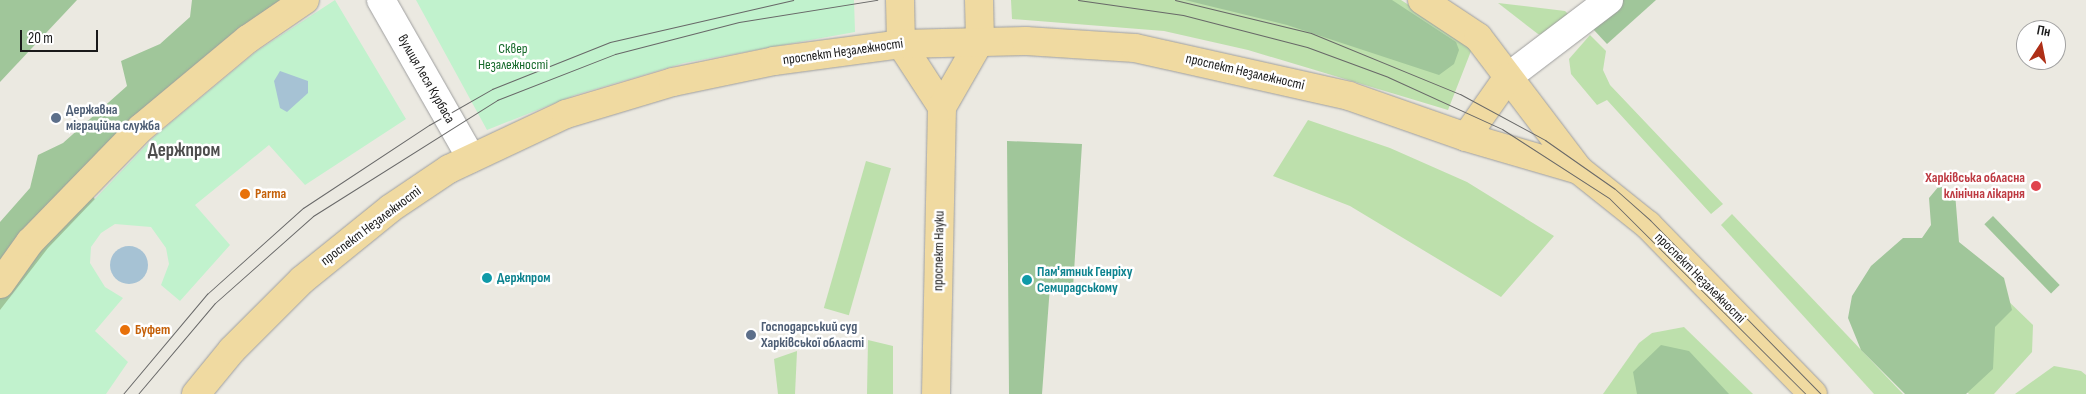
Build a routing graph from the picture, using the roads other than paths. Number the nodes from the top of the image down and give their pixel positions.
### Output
1 (305, 0) edge
2 (381, 0) edge
3 (900, 0) edge
4 (979, 0) edge
5 (1422, 0) edge
6 (1609, 0) edge
7 (980, 41) junction
8 (901, 44) junction
9 (1508, 77) junction
10 (942, 107) junction
11 (1466, 138) junction
12 (471, 158) junction
13 (1579, 170) junction
14 (0, 284) edge
15 (196, 394) edge
16 (936, 394) edge
17 (1813, 394) edge

1 - 14 main road
2 - 12 street, вулиця Леся Курбаса
3 - 8 main road
4 - 7 main road
5 - 9 main road, проспект Незалежності
6 - 9 street
7 - 8 main road, проспект Незалежності
7 - 10 main road, проспект Науки
7 - 11 main road, проспект Незалежності
8 - 10 main road
8 - 12 main road, проспект Незалежності
9 - 11 main road
9 - 13 main road, проспект Незалежності
10 - 16 main road, проспект Науки
11 - 13 main road, проспект Незалежності
12 - 15 main road, проспект Незалежності
13 - 17 main road, проспект Незалежності

